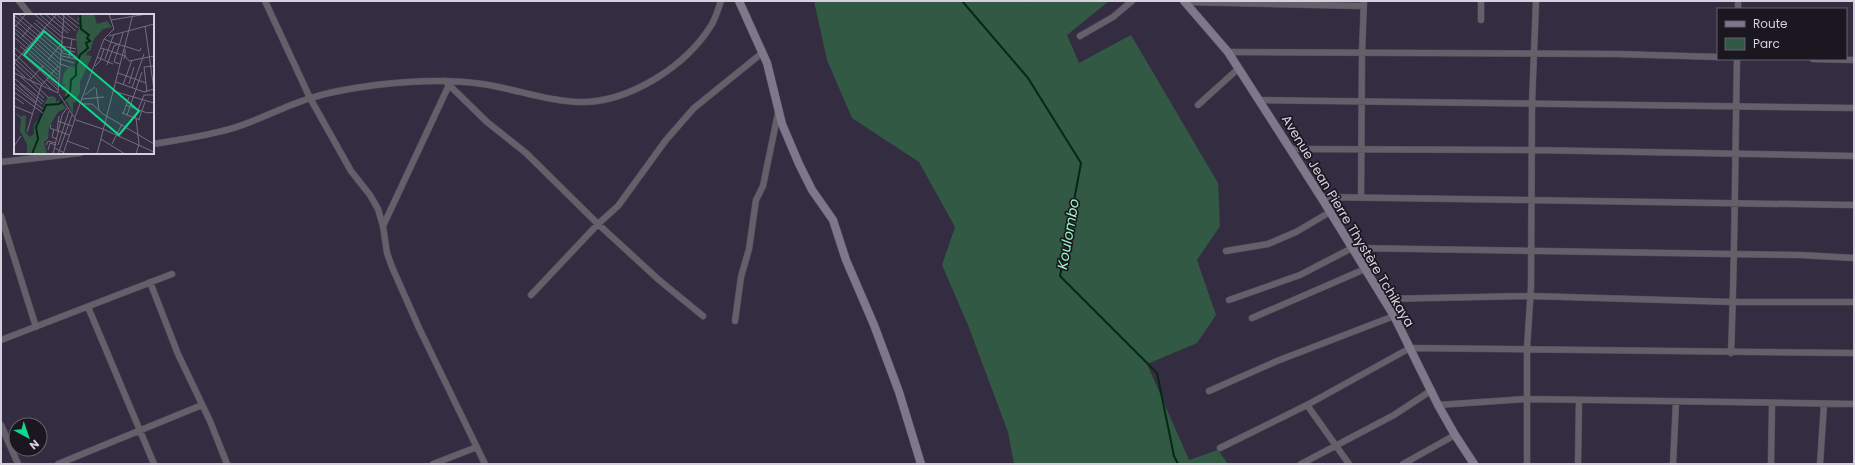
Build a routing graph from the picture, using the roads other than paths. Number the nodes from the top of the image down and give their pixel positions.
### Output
1 (19, 1) edge
2 (265, 1) edge
3 (721, 1) edge
4 (739, 1) edge
5 (1132, 1) edge
6 (1184, 1) edge
7 (1481, 1) edge
8 (1536, 1) edge
9 (1364, 4) edge
10 (29, 14) edge
11 (1481, 20) dead end
12 (1080, 36) dead end
13 (1228, 52) junction
14 (1362, 52) junction
15 (762, 53) junction
16 (1534, 53) junction
17 (1717, 57) edge
18 (1737, 60) edge
19 (1239, 68) junction
20 (447, 83) junction
21 (310, 98) junction
22 (1259, 100) junction
23 (1361, 101) junction
24 (1532, 103) junction
25 (1198, 105) dead end
26 (1736, 105) junction
27 (1854, 108) edge
28 (779, 110) junction
29 (154, 144) edge
30 (1290, 149) junction
31 (1362, 149) junction
32 (1532, 150) junction
33 (62, 154) edge
34 (1737, 154) junction
35 (1854, 156) edge
36 (1, 162) edge
37 (1321, 197) junction
38 (1361, 198) junction
39 (1532, 199) junction
40 (1734, 203) junction
41 (1854, 205) edge
42 (1330, 212) junction
43 (1, 216) edge
44 (598, 224) junction
45 (383, 226) junction
46 (1352, 248) junction
47 (1531, 250) junction
48 (1226, 251) dead end
49 (1734, 255) junction
50 (1854, 258) edge
51 (1365, 269) junction
52 (172, 274) dead end
53 (150, 282) junction
54 (531, 295) dead end
55 (1531, 296) junction
56 (1229, 300) dead end
57 (1384, 300) junction
58 (1733, 302) junction
59 (1854, 302) edge
60 (88, 307) junction
61 (703, 316) dead end
62 (1394, 316) junction
63 (1252, 318) dead end
64 (735, 321) dead end
65 (36, 327) junction
66 (1, 340) edge
67 (1410, 348) junction
68 (1527, 348) junction
69 (1731, 352) junction
70 (1854, 353) edge
71 (1432, 390) junction
72 (1209, 391) dead end
73 (1526, 399) junction
74 (1579, 400) junction
75 (1676, 402) junction
76 (1772, 404) junction
77 (1824, 404) junction
78 (1854, 404) edge
79 (202, 405) junction
80 (1307, 405) junction
81 (1438, 405) junction
82 (1, 425) edge
83 (140, 430) junction
84 (1455, 435) junction
85 (1335, 446) junction
86 (477, 448) junction
87 (1220, 448) dead end
88 (18, 464) edge
89 (58, 464) edge
90 (154, 464) edge
91 (227, 464) edge
92 (433, 464) edge
93 (485, 464) edge
94 (921, 464) edge
95 (1301, 464) edge
96 (1349, 464) edge
97 (1403, 464) edge
98 (1474, 464) edge
99 (1527, 464) edge
100 (1578, 464) edge
101 (1673, 464) edge
102 (1772, 464) edge
103 (1820, 464) edge

1 - 10 street
2 - 21 street
3 - 20 street
4 - 15 street
5 - 12 street
6 - 9 street
6 - 13 street, Avenue Jean Pierre Thystère Tchikaya
7 - 11 street
8 - 16 street
9 - 14 street
13 - 14 street
13 - 19 street, Avenue Jean Pierre Thystère Tchikaya
14 - 16 street
14 - 23 street
15 - 28 street
15 - 44 street
16 - 17 street
16 - 24 street
18 - 26 street
19 - 22 street, Avenue Jean Pierre Thystère Tchikaya
19 - 25 street
20 - 21 street
20 - 44 street
20 - 45 street
21 - 29 street
21 - 45 street
22 - 23 street
22 - 30 street, Avenue Jean Pierre Thystère Tchikaya
23 - 24 street
23 - 31 street
24 - 26 street
24 - 32 street
26 - 27 street
26 - 34 street
28 - 64 street
28 - 94 street
30 - 31 street
30 - 37 street, Avenue Jean Pierre Thystère Tchikaya
31 - 32 street
31 - 38 street
32 - 34 street
32 - 39 street
33 - 36 street
34 - 35 street
34 - 40 street
37 - 38 street
37 - 42 street, Avenue Jean Pierre Thystère Tchikaya
38 - 39 street
39 - 40 street
39 - 47 street
40 - 41 street
40 - 49 street
42 - 46 street, Avenue Jean Pierre Thystère Tchikaya
42 - 48 street
43 - 65 street
44 - 54 street
44 - 61 street
45 - 86 street
46 - 47 street
46 - 51 street, Avenue Jean Pierre Thystère Tchikaya
46 - 56 street
47 - 49 street
47 - 55 street
49 - 50 street
49 - 58 street
51 - 57 street, Avenue Jean Pierre Thystère Tchikaya
51 - 63 street
52 - 53 street
53 - 60 street
53 - 79 street
55 - 57 street
55 - 58 street
55 - 68 street
57 - 62 street, Avenue Jean Pierre Thystère Tchikaya
58 - 59 street
58 - 69 street
60 - 65 street
60 - 83 street
62 - 67 street, Avenue Jean Pierre Thystère Tchikaya
62 - 72 street
65 - 66 street
67 - 68 street
67 - 71 street, Avenue Jean Pierre Thystère Tchikaya
67 - 80 street
68 - 69 street
68 - 73 street
69 - 70 street
71 - 81 street, Avenue Jean Pierre Thystère Tchikaya
71 - 85 street
73 - 74 street
73 - 81 street
73 - 99 street
74 - 75 street
74 - 100 street
75 - 76 street
75 - 101 street
76 - 77 street
76 - 102 street
77 - 78 street
77 - 103 street
79 - 83 street
79 - 91 street
80 - 85 street
80 - 87 street
81 - 84 street, Avenue Jean Pierre Thystère Tchikaya
82 - 88 street
83 - 89 street
83 - 90 street
84 - 97 street
84 - 98 street, Avenue Jean Pierre Thystère Tchikaya
85 - 95 street
85 - 96 street
86 - 92 street
86 - 93 street

